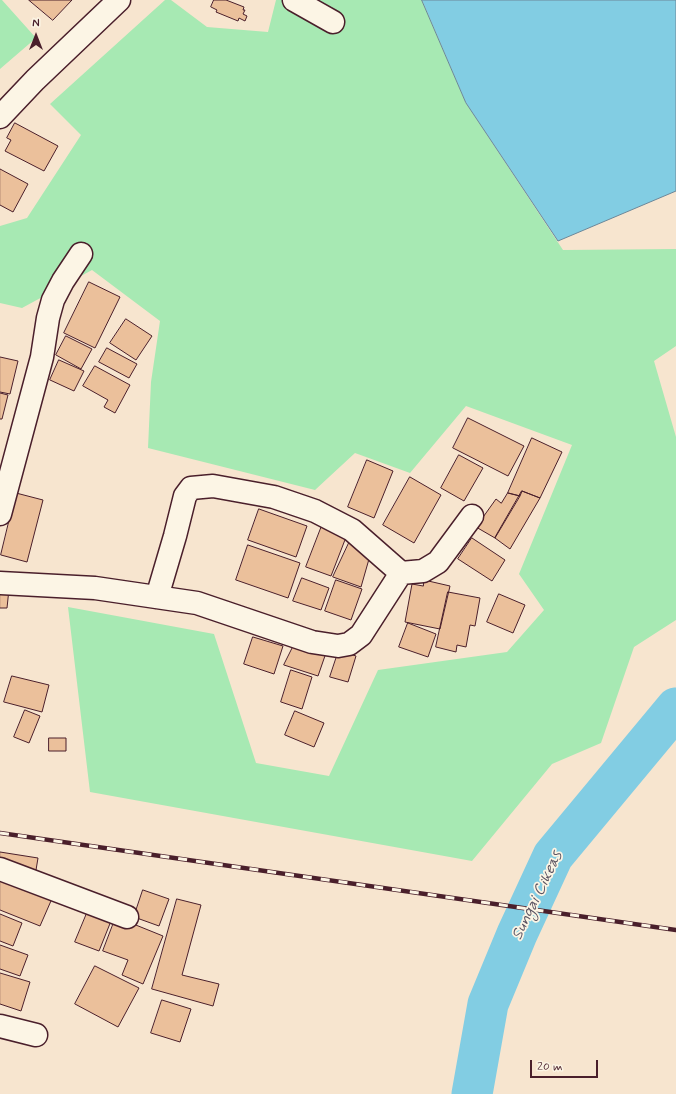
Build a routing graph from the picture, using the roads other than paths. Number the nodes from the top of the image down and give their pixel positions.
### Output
1 (119, 0) edge
2 (294, 0) edge
3 (333, 22) dead end
4 (0, 117) edge
5 (81, 254) dead end
6 (0, 514) edge
7 (472, 516) dead end
8 (401, 573) junction
9 (0, 583) edge
10 (157, 597) junction
11 (0, 869) edge
12 (127, 917) dead end
13 (0, 1026) edge
14 (36, 1036) dead end

1 - 4 street
2 - 3 street
5 - 6 street
7 - 8 street
8 - 10 street
8 - 10 street
9 - 10 street
11 - 12 street
13 - 14 street

